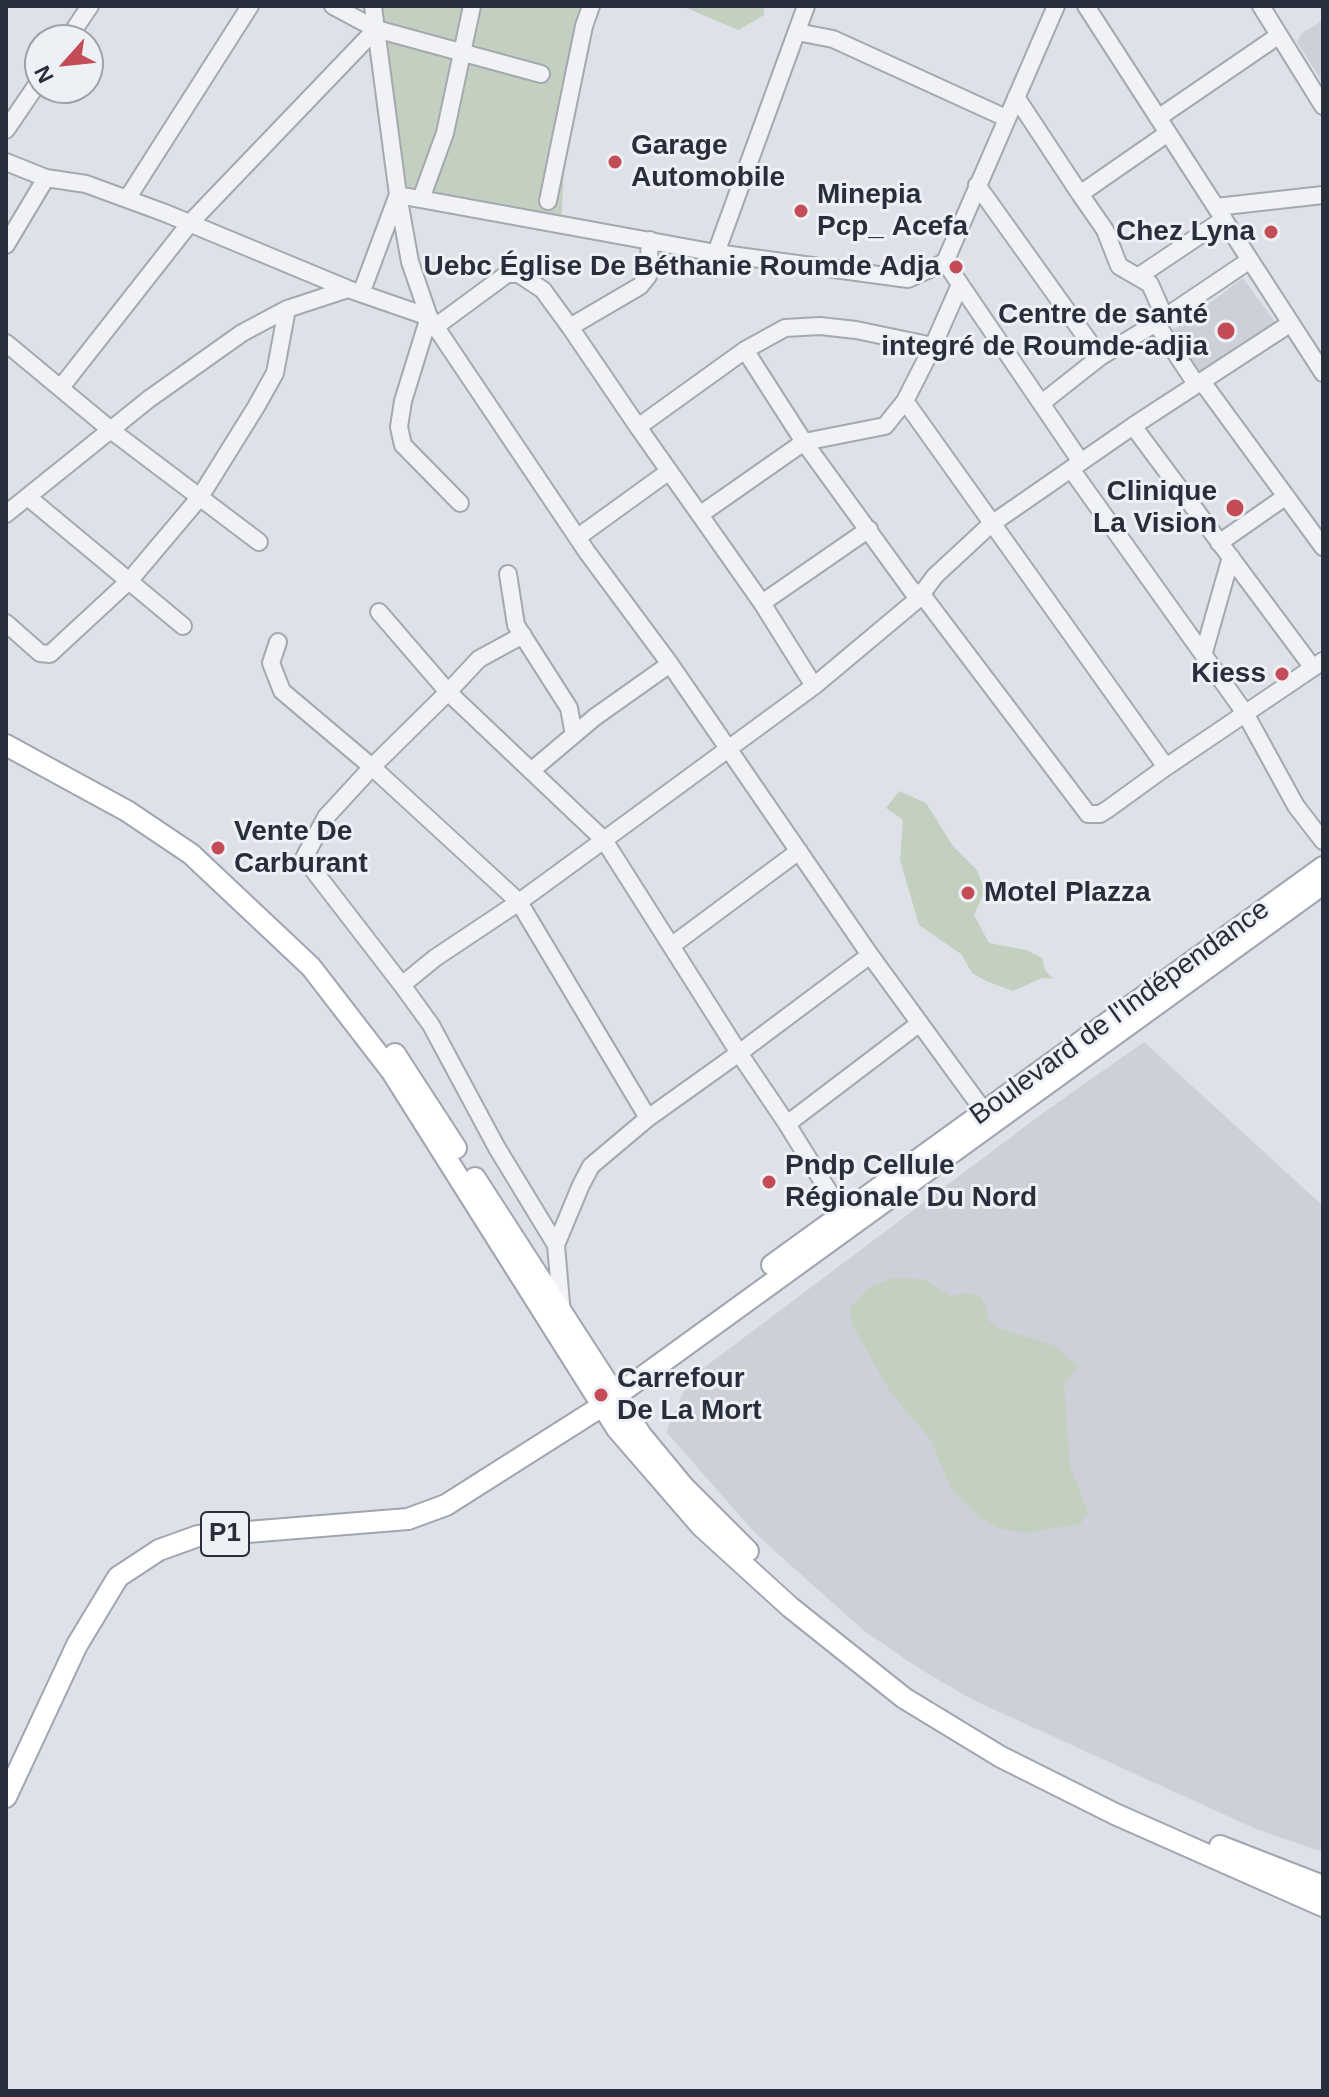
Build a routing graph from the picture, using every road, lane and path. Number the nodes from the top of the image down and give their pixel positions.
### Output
1 (90, 6) edge
2 (250, 6) edge
3 (333, 6) edge
4 (373, 6) edge
5 (472, 6) edge
6 (591, 6) edge
7 (806, 6) edge
8 (1056, 6) edge
9 (1086, 6) edge
10 (1261, 6) edge
11 (78, 24) edge
12 (376, 29) junction
13 (797, 32) junction
14 (1278, 36) junction
15 (463, 50) junction
16 (541, 74) dead end
17 (1016, 97) junction
18 (24, 104) edge
19 (1323, 106) edge
20 (1006, 118) junction
21 (1158, 118) junction
22 (6, 130) edge
23 (1168, 133) junction
24 (6, 162) edge
25 (46, 178) junction
26 (977, 185) junction
27 (1080, 194) junction
28 (398, 195) junction
29 (1323, 195) edge
30 (127, 199) junction
31 (421, 199) junction
32 (548, 201) dead end
33 (1220, 213) junction
34 (190, 223) junction
35 (650, 240) junction
36 (6, 245) edge
37 (716, 253) junction
38 (1250, 260) junction
39 (945, 262) junction
40 (1139, 276) junction
41 (959, 287) junction
42 (355, 290) junction
43 (287, 309) junction
44 (1160, 320) junction
45 (432, 322) junction
46 (1291, 323) junction
47 (570, 327) junction
48 (6, 343) edge
49 (933, 346) junction
50 (745, 350) junction
51 (1318, 354) edge
52 (1100, 357) junction
53 (1323, 373) edge
54 (1199, 383) junction
55 (62, 386) junction
56 (905, 401) junction
57 (1043, 402) junction
58 (1133, 426) junction
59 (638, 427) junction
60 (112, 431) junction
61 (804, 442) junction
62 (1076, 465) junction
63 (668, 472) junction
64 (200, 497) junction
65 (1285, 497) junction
66 (29, 498) junction
67 (460, 503) dead end
68 (6, 514) edge
69 (701, 514) junction
70 (990, 525) junction
71 (869, 529) junction
72 (578, 537) junction
73 (259, 542) dead end
74 (1219, 543) junction
75 (1323, 547) edge
76 (1231, 557) junction
77 (508, 574) dead end
78 (130, 580) junction
79 (919, 595) junction
80 (762, 603) junction
81 (379, 612) dead end
82 (6, 623) edge
83 (183, 626) dead end
84 (523, 635) junction
85 (278, 642) dead end
86 (1204, 652) junction
87 (670, 664) junction
88 (1318, 664) edge
89 (814, 686) junction
90 (448, 692) junction
91 (1245, 713) junction
92 (6, 731) edge
93 (574, 735) junction
94 (6, 745) edge
95 (727, 748) junction
96 (372, 767) junction
97 (1166, 767) junction
98 (531, 771) junction
99 (604, 840) junction
100 (1323, 841) edge
101 (799, 851) junction
102 (1323, 867) edge
103 (1323, 884) edge
104 (519, 902) junction
105 (671, 946) junction
106 (870, 955) junction
107 (402, 985) junction
108 (920, 1023) junction
109 (739, 1053) junction
110 (983, 1110) junction
111 (648, 1118) junction
112 (787, 1124) junction
113 (842, 1213) junction
114 (556, 1245) junction
115 (562, 1315) junction
116 (634, 1382) junction
117 (604, 1396) junction
118 (627, 1415) junction
119 (6, 1797) edge
120 (1323, 1886) edge
121 (1323, 1906) edge

1 - 11 street
2 - 30 street
3 - 12 street
4 - 12 street
5 - 15 street
6 - 32 street
7 - 13 street
8 - 17 street
9 - 21 street
10 - 14 street
12 - 15 street
12 - 28 street
12 - 34 street
13 - 20 street
13 - 37 street
14 - 19 street
14 - 21 street
15 - 16 street
15 - 31 street
17 - 20 street
17 - 27 street
18 - 22 street
20 - 26 street
21 - 23 street
23 - 27 street
23 - 33 street
24 - 25 street
25 - 30 street
25 - 36 street
26 - 39 street
26 - 52 street
27 - 40 street
28 - 31 street
28 - 42 street
28 - 45 street
29 - 33 street
30 - 34 street
31 - 35 street
33 - 38 street
33 - 40 street
34 - 42 street
34 - 55 street
35 - 37 street
35 - 47 street
37 - 39 street
38 - 44 street
38 - 46 street
39 - 41 street
40 - 44 street
41 - 49 street
41 - 57 street
42 - 43 street
42 - 45 street
43 - 60 street
43 - 64 street
44 - 52 street
44 - 54 street
45 - 47 street
45 - 67 street
45 - 72 street
46 - 51 street
46 - 54 street
47 - 59 street
48 - 55 street
49 - 50 street
49 - 56 street
50 - 59 street
50 - 61 street
51 - 53 street
52 - 57 street
54 - 58 street
54 - 65 street
55 - 60 street
56 - 61 street
56 - 70 street
57 - 62 street
58 - 62 street
58 - 74 street
59 - 63 street
60 - 64 street
60 - 66 street
61 - 69 street
61 - 71 street
62 - 70 street
62 - 86 street
63 - 69 street
63 - 72 street
64 - 73 street
64 - 78 street
65 - 74 street
65 - 75 street
66 - 68 street
66 - 78 street
69 - 80 street
70 - 79 street
70 - 97 street
71 - 79 street
71 - 80 street
72 - 87 street
74 - 76 street
76 - 86 street
76 - 88 street
77 - 84 street
78 - 82 street
78 - 83 street
79 - 89 street
79 - 97 street
80 - 89 street
81 - 90 street
84 - 90 street
84 - 93 street
85 - 96 street
86 - 91 street
87 - 93 street
87 - 95 street
88 - 91 street
89 - 95 street
90 - 96 street
90 - 98 street
91 - 97 street
91 - 100 street
92 - 115 main road
93 - 98 street
94 - 117 main road
95 - 99 street
95 - 101 street
96 - 104 street
96 - 107 street
98 - 99 street
99 - 104 street
99 - 105 street
101 - 105 street
101 - 106 street
102 - 110 main road, Boulevard de l'Indépendance
103 - 116 main road, Boulevard de l'Indépendance
104 - 107 street
104 - 111 street
105 - 109 street
106 - 108 street
106 - 109 street
107 - 114 street
108 - 110 street
108 - 112 street
109 - 111 street
109 - 112 street
110 - 113 main road, Boulevard de l'Indépendance
111 - 114 street
112 - 113 street
113 - 117 main road, Boulevard de l'Indépendance
114 - 115 street
115 - 117 main road
116 - 117 main road, Boulevard de l'Indépendance
116 - 118 main road
117 - 118 main road
117 - 119 main road, P1
117 - 121 main road
118 - 120 main road

